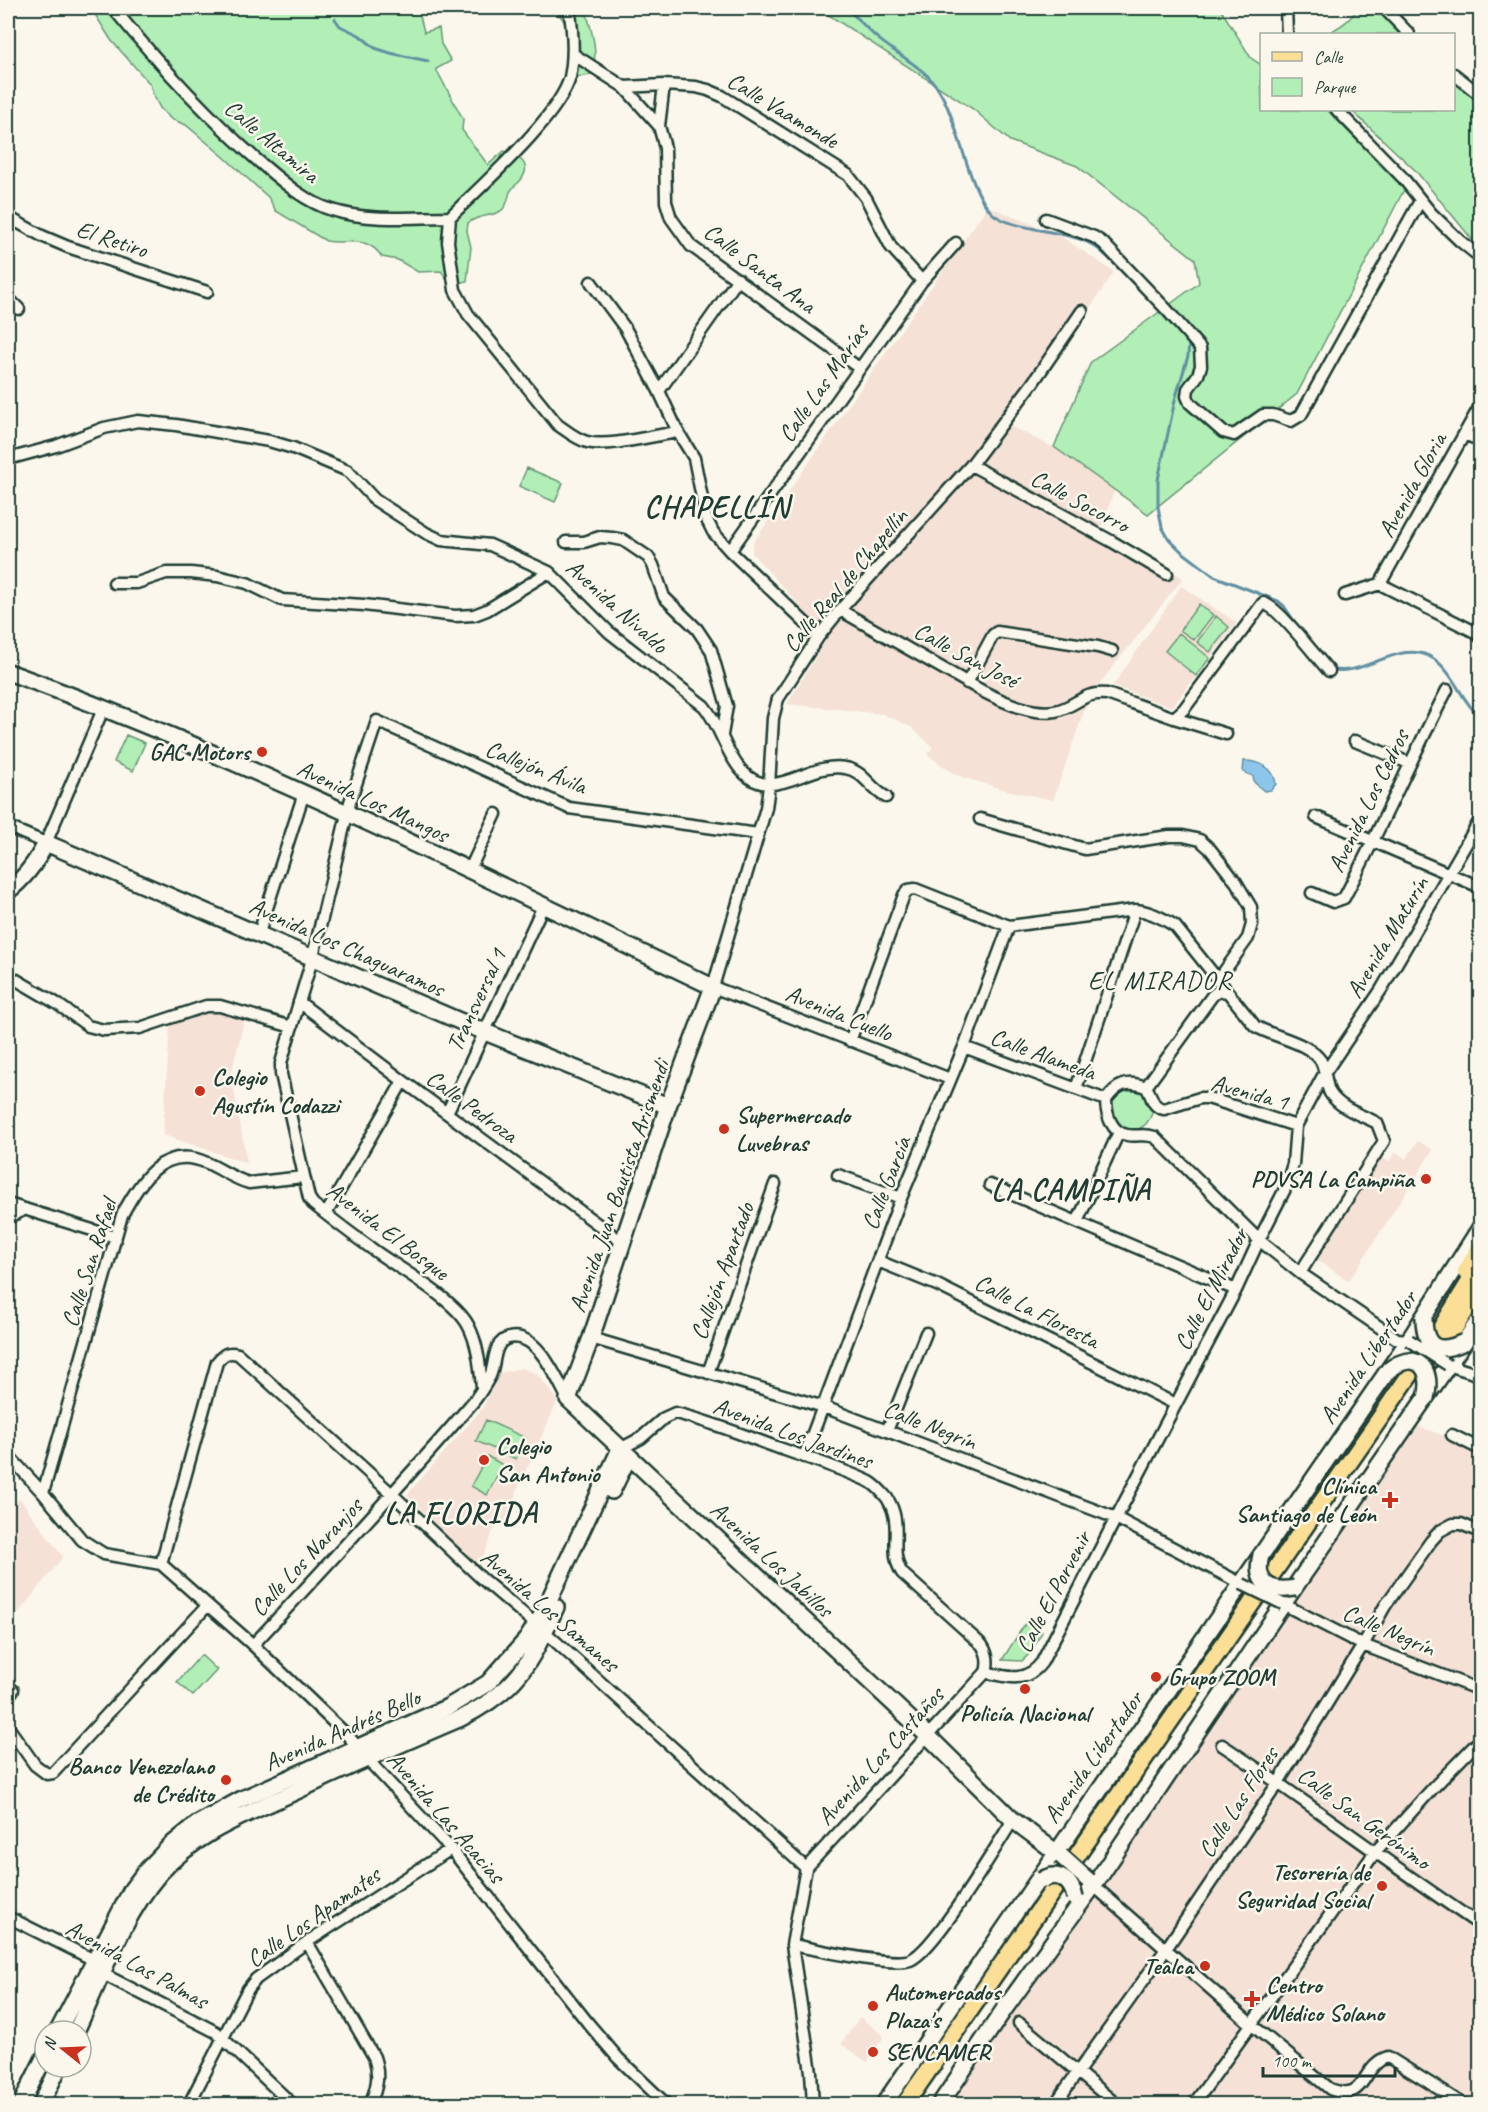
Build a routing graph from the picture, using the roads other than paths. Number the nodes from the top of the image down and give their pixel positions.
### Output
1 (113, 8) edge
2 (569, 8) edge
3 (1286, 8) edge
4 (1384, 8) edge
5 (1287, 33) edge
6 (1408, 33) edge
7 (573, 54) junction
8 (1455, 75) edge
9 (664, 85) junction
10 (624, 87) junction
11 (1480, 95) edge
12 (1338, 111) edge
13 (659, 126) junction
14 (1420, 201) junction
15 (450, 217) junction
16 (8, 218) edge
17 (1046, 219) dead end
18 (956, 243) dead end
19 (1480, 257) edge
20 (738, 279) junction
21 (922, 281) junction
22 (591, 282) dead end
23 (207, 292) dead end
24 (8, 298) edge
25 (19, 309) dead end
26 (1082, 310) dead end
27 (859, 368) junction
28 (659, 391) junction
29 (1480, 406) edge
30 (678, 432) junction
31 (1466, 434) junction
32 (1480, 441) edge
33 (8, 459) edge
34 (971, 465) junction
35 (566, 542) dead end
36 (730, 551) junction
37 (549, 572) junction
38 (1167, 574) dead end
39 (114, 583) dead end
40 (1380, 585) junction
41 (1345, 595) dead end
42 (840, 610) junction
43 (1479, 630) edge
44 (819, 636) junction
45 (1112, 651) dead end
46 (8, 672) edge
47 (1329, 672) dead end
48 (967, 683) junction
49 (1447, 690) dead end
50 (104, 707) junction
51 (1174, 718) junction
52 (377, 722) joint
53 (1226, 734) dead end
54 (722, 735) junction
55 (1355, 741) dead end
56 (1409, 763) junction
57 (769, 786) junction
58 (304, 793) junction
59 (886, 797) dead end
60 (347, 813) junction
61 (496, 814) dead end
62 (1316, 818) dead end
63 (980, 819) dead end
64 (1480, 820) edge
65 (8, 827) edge
66 (758, 834) junction
67 (46, 843) junction
68 (1373, 843) junction
69 (469, 871) junction
70 (1450, 875) junction
71 (1480, 887) edge
72 (8, 891) edge
73 (1312, 893) dead end
74 (543, 906) junction
75 (1135, 910) junction
76 (1009, 926) junction
77 (259, 933) junction
78 (313, 956) junction
79 (8, 975) edge
80 (1218, 980) junction
81 (713, 987) junction
82 (1227, 991) junction
83 (299, 1002) junction
84 (292, 1027) junction
85 (485, 1032) junction
86 (850, 1041) junction
87 (964, 1047) junction
88 (1324, 1074) junction
89 (950, 1079) junction
90 (403, 1081) junction
91 (1146, 1087) junction
92 (1076, 1089) junction
93 (1106, 1100) junction
94 (668, 1106) junction
95 (447, 1113) junction
96 (1296, 1126) junction
97 (1119, 1132) junction
98 (838, 1175) dead end
99 (303, 1177) junction
100 (776, 1184) dead end
101 (990, 1185) dead end
102 (901, 1198) junction
103 (8, 1204) edge
104 (25, 1209) junction
105 (326, 1214) junction
106 (8, 1218) edge
107 (1077, 1222) junction
108 (1480, 1228) edge
109 (115, 1237) junction
110 (1259, 1240) junction
111 (622, 1242) junction
112 (1480, 1247) edge
113 (878, 1261) junction
114 (1480, 1265) edge
115 (1300, 1273) junction
116 (1480, 1288) edge
117 (1236, 1290) junction
118 (1480, 1300) edge
119 (1424, 1317) junction
120 (1480, 1319) edge
121 (1446, 1321) junction
122 (926, 1334) dead end
123 (591, 1338) junction
124 (1409, 1340) junction
125 (1456, 1341) junction
126 (1448, 1365) junction
127 (1389, 1370) junction
128 (708, 1373) junction
129 (1480, 1376) edge
130 (482, 1387) junction
131 (1425, 1398) junction
132 (568, 1399) junction
133 (1175, 1404) junction
134 (824, 1407) junction
135 (887, 1431) junction
136 (1452, 1435) dead end
137 (1480, 1449) edge
138 (625, 1453) junction
139 (8, 1455) edge
140 (804, 1457) junction
141 (43, 1493) junction
142 (392, 1494) junction
143 (1116, 1518) junction
144 (1480, 1532) edge
145 (1261, 1555) junction
146 (160, 1564) junction
147 (1242, 1584) junction
148 (1295, 1588) junction
149 (1283, 1604) junction
150 (207, 1606) junction
151 (541, 1628) junction
152 (253, 1645) junction
153 (1363, 1645) junction
154 (986, 1672) junction
155 (1480, 1690) edge
156 (8, 1727) edge
157 (927, 1735) junction
158 (1480, 1740) edge
159 (1222, 1745) dead end
160 (363, 1753) junction
161 (1278, 1782) junction
162 (1013, 1820) junction
163 (451, 1849) junction
164 (1376, 1851) junction
165 (1058, 1854) junction
166 (806, 1868) junction
167 (1037, 1883) junction
168 (1091, 1883) junction
169 (1074, 1905) junction
170 (8, 1917) edge
171 (1480, 1925) edge
172 (307, 1942) junction
173 (792, 1945) junction
174 (1166, 1949) junction
175 (97, 1969) junction
176 (66, 2019) edge
177 (80, 2019) edge
178 (1019, 2024) dead end
179 (1252, 2025) junction
180 (223, 2037) junction
181 (1078, 2072) junction
182 (34, 2079) edge
183 (53, 2079) edge
184 (21, 2104) edge
185 (41, 2104) edge
186 (189, 2104) edge
187 (292, 2104) edge
188 (370, 2104) edge
189 (666, 2104) edge
190 (813, 2104) edge
191 (884, 2104) edge
192 (905, 2104) edge
193 (917, 2104) edge
194 (940, 2104) edge
195 (1056, 2104) edge
196 (1116, 2104) edge
197 (1194, 2104) edge
198 (1463, 2104) edge

1 - 15 street, Calle Altamira
2 - 7 street
3 - 5 street
4 - 6 street
7 - 10 street
7 - 15 street
8 - 11 street
9 - 10 street, Calle Vaamonde
9 - 13 street
9 - 21 street, Calle Vaamonde
10 - 13 street
12 - 14 street
13 - 20 street, Calle Santa Ana
14 - 17 street
14 - 19 street
15 - 30 street
16 - 23 street, El Retiro
18 - 21 street, Calle Las Marías
20 - 27 street, Calle Santa Ana
20 - 28 street
21 - 27 street, Calle Las Marías
22 - 28 street
24 - 25 street
26 - 34 street, Calle Real de Chapellín
27 - 36 street, Calle Las Marías
28 - 30 street
29 - 31 street, Avenida Gloria
30 - 36 street
31 - 32 street
31 - 40 street, Avenida Gloria
33 - 37 street, Avenida Nivaldo
34 - 38 street, Calle Socorro
34 - 42 street, Calle Real de Chapellín
35 - 54 street
36 - 44 street
37 - 39 street
37 - 54 street, Avenida Nivaldo
40 - 41 street
40 - 43 street
42 - 44 street, Calle Real de Chapellín
42 - 48 street, Calle San José
44 - 57 street, Calle Real de Chapellín
45 - 48 street
46 - 50 street, Avenida Los Mangos
47 - 51 street
48 - 51 street, Calle San José
49 - 56 street, Avenida Los Cedros
50 - 58 street, Avenida Los Mangos
50 - 67 street
51 - 53 street, Calle San José
52 - 60 street, Avenida El Bosque
52 - 66 street, Callejón Ávila
54 - 57 street, Avenida Nivaldo
55 - 56 street
56 - 68 street, Avenida Los Cedros
57 - 59 street
57 - 66 street, Calle Real de Chapellín
58 - 60 street, Avenida Los Mangos
58 - 77 street
60 - 69 street, Avenida Los Mangos
60 - 78 street, Avenida El Bosque
61 - 69 street
62 - 68 street
63 - 80 street
64 - 70 street, Avenida Maturín
65 - 67 street, Avenida Los Chaguaramos
66 - 81 street, Calle Real de Chapellín
67 - 72 street
67 - 77 street, Avenida Los Chaguaramos
68 - 70 street
68 - 73 street, Avenida Los Cedros
69 - 74 street, Avenida Los Mangos
70 - 71 street
70 - 88 street, Avenida Maturín
74 - 81 street, Avenida Los Mangos
74 - 85 street, Transversal 1
75 - 76 street
75 - 80 street
75 - 92 street
76 - 86 street
76 - 87 street, Calle García
77 - 78 street, Avenida Los Chaguaramos
78 - 83 street, Avenida El Bosque
78 - 85 street, Avenida Los Chaguaramos
79 - 84 street
80 - 82 street
81 - 86 street, Avenida Cuello
81 - 94 street, Avenida Juan Bautista Arismendi
82 - 88 street
82 - 91 street
83 - 84 street, Avenida El Bosque
83 - 90 street, Calle Pedroza
84 - 99 street, Avenida El Bosque
85 - 94 street, Avenida Los Chaguaramos
85 - 95 street, Transversal 1
86 - 89 street, Avenida Cuello
87 - 89 street, Calle García
87 - 92 street, Calle Alameda
88 - 96 street, Calle El Mirador
88 - 115 street
89 - 102 street, Calle García
90 - 95 street, Calle Pedroza
90 - 105 street
91 - 93 street
91 - 96 street, Avenida 1
92 - 93 street, Calle Alameda
93 - 97 street, Calle Alameda
94 - 111 street, Avenida Juan Bautista Arismendi
95 - 111 street, Calle Pedroza
96 - 110 street, Calle El Mirador
97 - 107 street
97 - 110 street
98 - 102 street
99 - 105 street, Avenida El Bosque
99 - 109 street, Calle San Rafael
100 - 128 street, Callejón Apartado
101 - 107 street
102 - 113 street, Calle García
103 - 104 street
104 - 106 street
104 - 109 street
105 - 130 street, Avenida El Bosque
107 - 117 street
108 - 119 street, Avenida Libertador
109 - 141 street, Calle San Rafael
110 - 115 street
110 - 117 street, Calle El Mirador
111 - 123 street, Avenida Juan Bautista Arismendi
112 - 121 main road
113 - 133 street, Calle La Floresta
113 - 134 street, Calle García
114 - 121 main road, Avenida Libertador
115 - 124 street
116 - 125 main road
117 - 133 street, Calle El Mirador
118 - 125 main road
119 - 124 street, Avenida Libertador
119 - 125 street, bridge
120 - 125 street
121 - 192 main road, Avenida Libertador
122 - 135 street
123 - 128 street, Calle Negrín
123 - 132 street, Avenida Juan Bautista Arismendi
124 - 126 street, bridge
124 - 127 street, Avenida Libertador
125 - 126 street
125 - 193 main road
126 - 129 street
126 - 131 street
127 - 131 street, bridge
127 - 145 street, Avenida Libertador
128 - 134 street, Calle Negrín
130 - 132 street, Avenida Los Jabillos
130 - 142 street, Calle Los Naranjos
131 - 148 street
132 - 138 street, Avenida Los Jabillos
133 - 143 street, Calle El Mirador
134 - 135 street, Calle Negrín
134 - 140 street, Calle García
135 - 143 street, Calle Negrín
136 - 137 street
138 - 140 street, Avenida Los Jardines
138 - 151 street, Avenida Andrés Bello
138 - 157 street, Avenida Los Jabillos
139 - 141 street
140 - 154 street, Avenida Los Jardines
141 - 146 street
142 - 146 street, Avenida Los Samanes
142 - 151 street, Avenida Los Samanes
142 - 152 street, Calle Los Naranjos
143 - 147 street, Calle Negrín
143 - 154 street, Calle El Porvenir
144 - 153 street, Calle Las Flores
145 - 147 street, Avenida Libertador
145 - 148 street, bridge
146 - 150 street, Avenida Las Acacias
147 - 149 street, Calle Negrín, bridge
147 - 165 street, Avenida Libertador
148 - 149 street
149 - 153 street, Calle Negrín
149 - 168 street
150 - 152 street, Avenida Las Acacias
150 - 156 street
151 - 160 street, Avenida Andrés Bello
151 - 166 street, Avenida Los Samanes
152 - 160 street, Avenida Las Acacias
153 - 155 street, Calle Negrín
153 - 161 street, Calle Las Flores
154 - 157 street, Avenida Los Castaños
157 - 162 street, Avenida Los Jabillos
157 - 166 street, Avenida Los Castaños
158 - 164 street
159 - 161 street, Calle San Gerónimo
160 - 163 street, Avenida Las Acacias
160 - 175 street, Avenida Andrés Bello
161 - 164 street, Calle San Gerónimo
161 - 174 street, Calle Las Flores
162 - 165 street, Avenida Los Jabillos
162 - 173 street
163 - 172 street, Calle Los Apamates
163 - 189 street, Avenida Las Acacias
164 - 171 street, Calle San Gerónimo
164 - 179 street
165 - 167 street, Avenida Libertador
165 - 168 street, Avenida Los Jabillos, bridge
166 - 173 street
167 - 169 street, bridge
167 - 191 street, Avenida Libertador
168 - 169 street
168 - 174 street
169 - 194 street
170 - 175 street, Avenida Las Palmas
172 - 180 street, Calle Los Apamates
172 - 188 street
173 - 190 street
174 - 179 street
174 - 181 street, Calle Las Flores
175 - 176 street, Avenida Andrés Bello
175 - 177 street, Avenida Andrés Bello
175 - 180 street, Avenida Las Palmas
178 - 181 street
179 - 197 street
179 - 198 street
180 - 186 street, Calle Los Apamates
180 - 187 street, Avenida Las Palmas
181 - 195 street, Calle Las Flores
181 - 196 street
182 - 184 street
183 - 185 street

